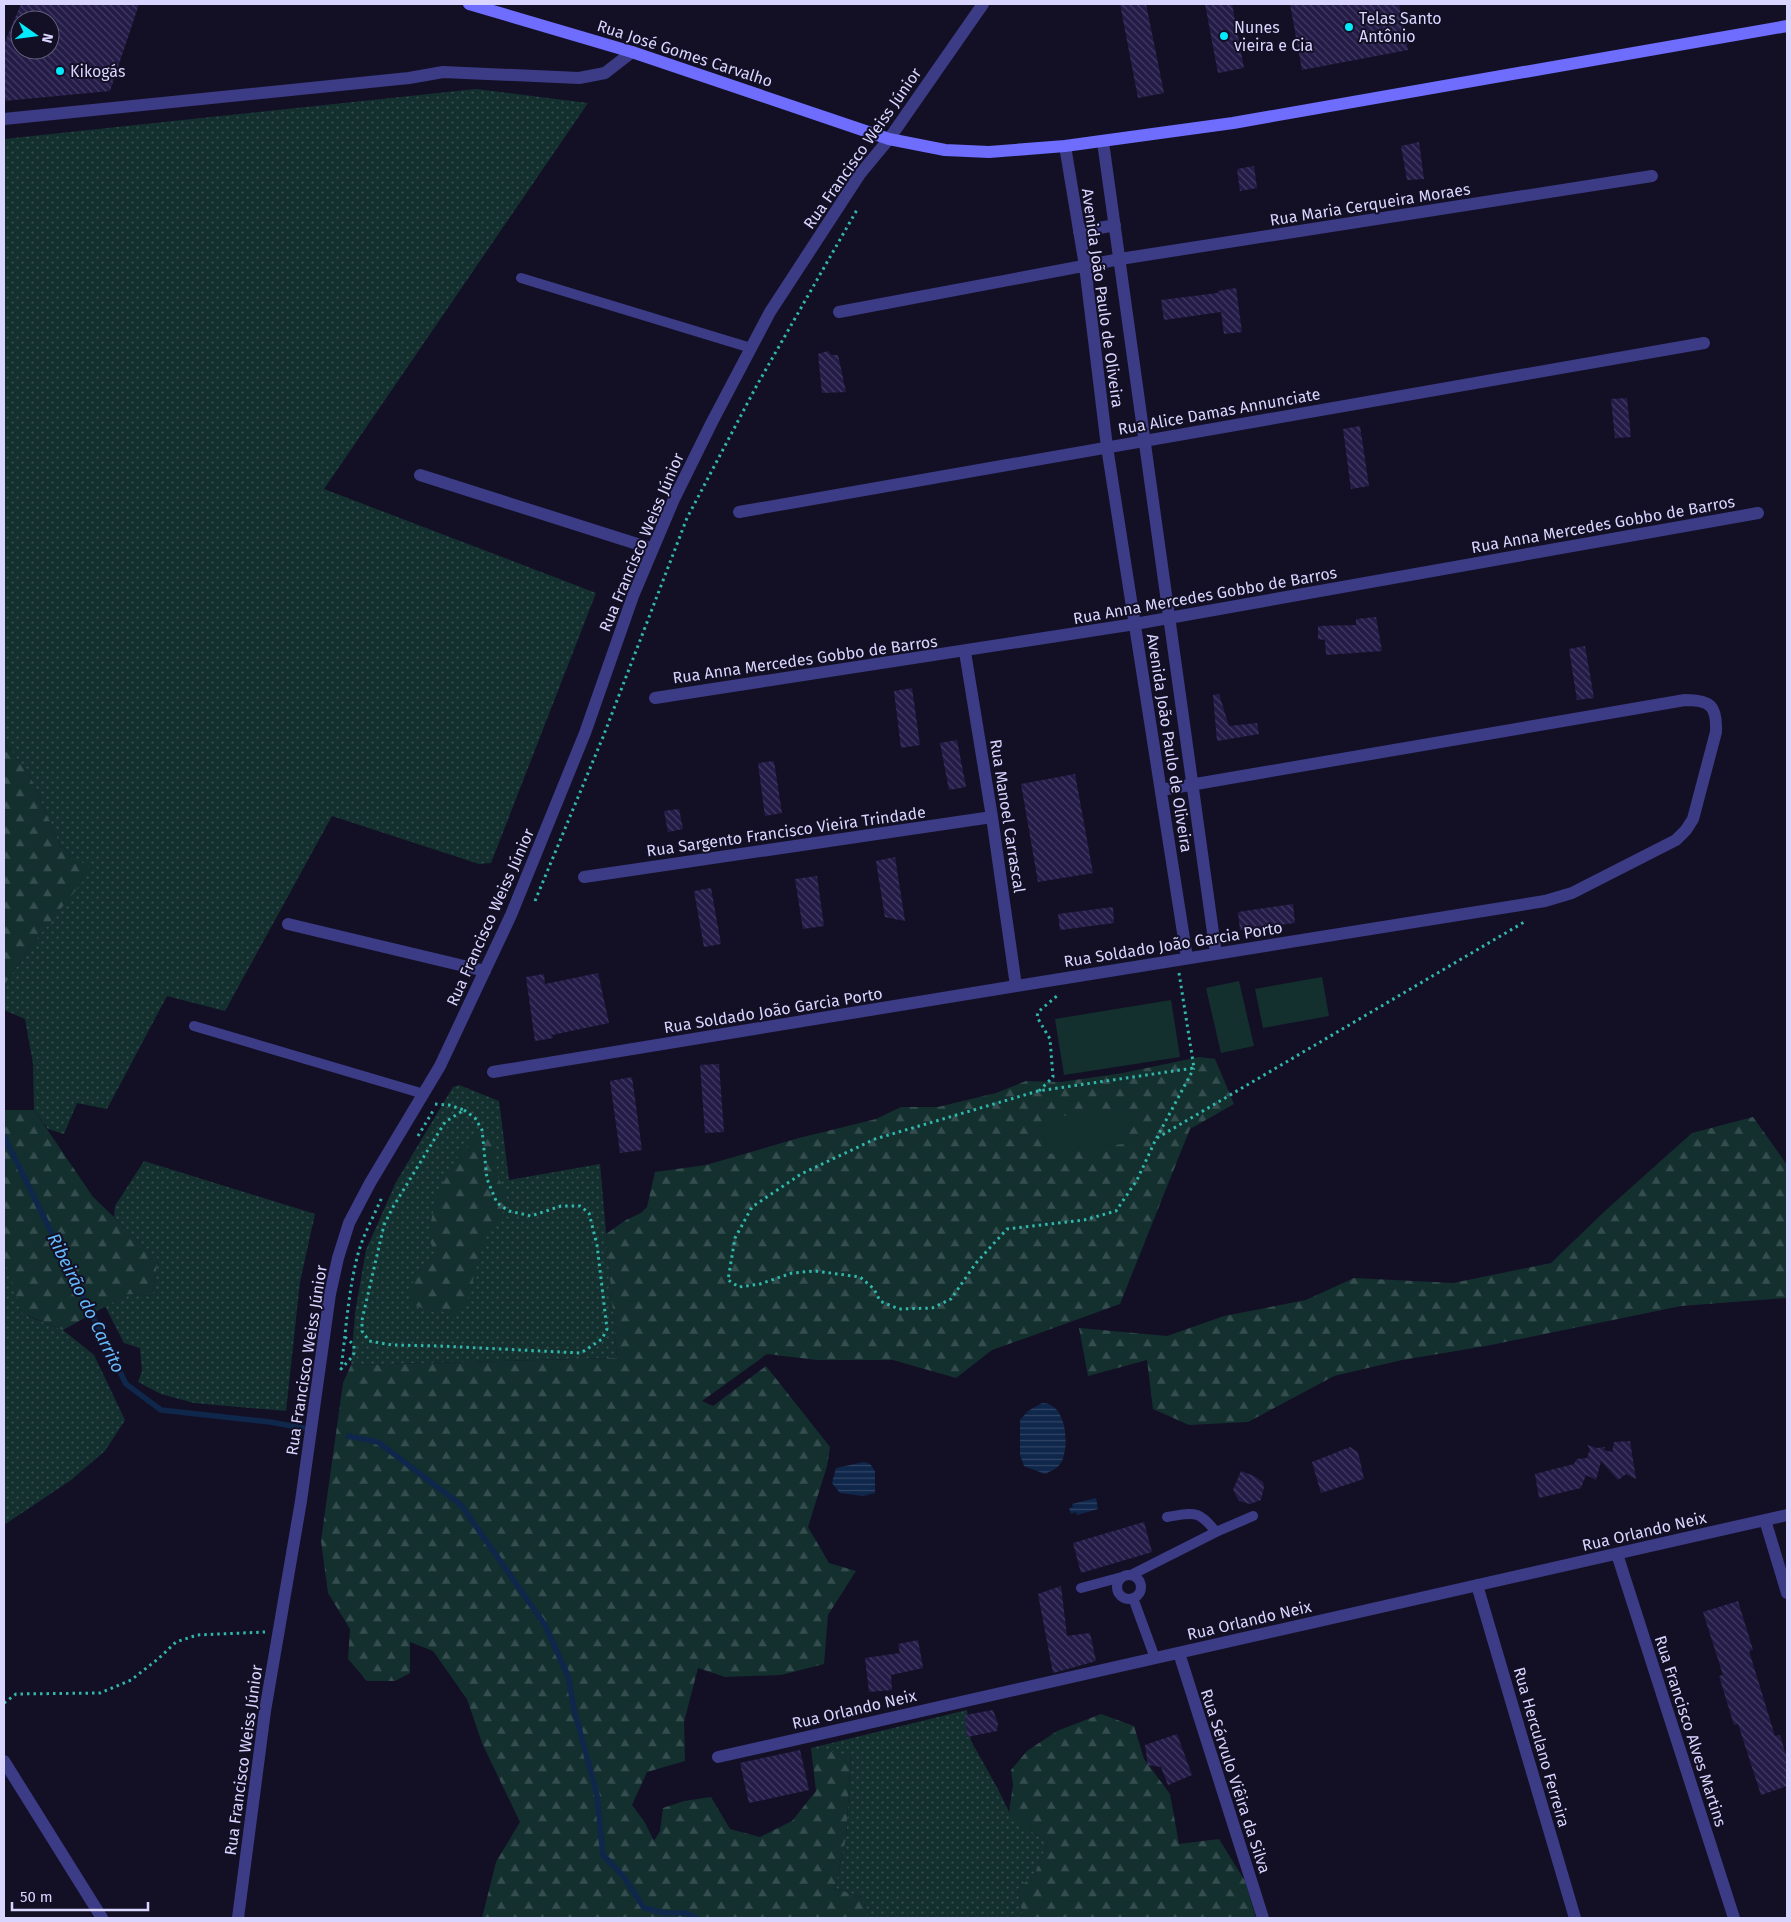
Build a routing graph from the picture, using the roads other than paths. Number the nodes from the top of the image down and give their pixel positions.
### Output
1 (469, 4) edge
2 (983, 4) edge
3 (1787, 26) edge
4 (632, 52) junction
5 (4, 119) edge
6 (890, 139) junction
7 (1104, 142) junction
8 (1065, 146) junction
9 (1652, 176) dead end
10 (1115, 225) junction
11 (1079, 232) junction
12 (1120, 259) junction
13 (1089, 265) junction
14 (521, 278) dead end
15 (839, 312) dead end
16 (1704, 343) dead end
17 (751, 348) junction
18 (1144, 441) junction
19 (1107, 447) junction
20 (420, 475) dead end
21 (739, 512) dead end
22 (1758, 513) dead end
23 (653, 549) junction
24 (1169, 618) junction
25 (1135, 624) junction
26 (966, 652) junction
27 (655, 698) dead end
28 (1191, 785) junction
29 (1161, 790) junction
30 (992, 817) junction
31 (584, 877) dead end
32 (288, 924) dead end
33 (1216, 954) junction
34 (1182, 959) junction
35 (485, 971) junction
36 (1016, 986) junction
37 (194, 1026) dead end
38 (494, 1072) dead end
39 (422, 1098) junction
40 (1787, 1515) edge
41 (1253, 1516) dead end
42 (1167, 1518) dead end
43 (1765, 1520) junction
44 (1216, 1532) junction
45 (1617, 1554) junction
46 (1126, 1576) junction
47 (1477, 1585) junction
48 (1081, 1588) dead end
49 (1787, 1593) edge
50 (1133, 1598) junction
51 (1179, 1652) junction
52 (1155, 1658) junction
53 (718, 1757) dead end
54 (4, 1761) edge
55 (102, 1918) edge
56 (238, 1918) edge
57 (1263, 1918) edge
58 (1575, 1918) edge
59 (1734, 1918) edge

1 - 4 main road, Rua José Gomes Carvalho
2 - 6 street, Rua Francisco Weiss Júnior
3 - 7 main road, Rua José Gomes Carvalho
4 - 5 street
4 - 6 main road, Rua José Gomes Carvalho
6 - 8 main road, Rua José Gomes Carvalho
6 - 17 street, Rua Francisco Weiss Júnior
7 - 8 main road, Rua José Gomes Carvalho
7 - 10 street, Avenida João Paulo de Oliveira
8 - 11 street, Avenida João Paulo de Oliveira
9 - 12 street, Rua Maria Cerqueira Moraes
10 - 11 street
10 - 12 street, Avenida João Paulo de Oliveira
11 - 13 street, Avenida João Paulo de Oliveira
12 - 13 street, Rua Maria Cerqueira Moraes
12 - 18 street, Avenida João Paulo de Oliveira
13 - 15 street
13 - 19 street, Avenida João Paulo de Oliveira
14 - 17 lane
16 - 18 street, Rua Alice Damas Annunciate
17 - 23 street, Rua Francisco Weiss Júnior
18 - 19 street, Rua Alice Damas Annunciate
18 - 24 street, Avenida João Paulo de Oliveira
19 - 21 street, Rua Alice Damas Annunciate
19 - 25 street, Avenida João Paulo de Oliveira
20 - 23 street
22 - 24 street, Rua Anna Mercedes Gobbo de Barros
23 - 35 street, Rua Francisco Weiss Júnior
24 - 25 street, Rua Anna Mercedes Gobbo de Barros
24 - 28 street, Avenida João Paulo de Oliveira
25 - 26 street, Rua Anna Mercedes Gobbo de Barros
25 - 29 street, Avenida João Paulo de Oliveira
26 - 27 street, Rua Anna Mercedes Gobbo de Barros
26 - 30 street, Rua Manoel Carrascal
28 - 29 street
28 - 33 street, Avenida João Paulo de Oliveira
28 - 33 street, Rua Soldado João Garcia Porto
29 - 34 street, Avenida João Paulo de Oliveira
30 - 31 street, Rua Sargento Francisco Vieira Trindade
30 - 36 street, Rua Manoel Carrascal
32 - 35 street
33 - 34 street, Rua Soldado João Garcia Porto
34 - 36 street, Rua Soldado João Garcia Porto
35 - 39 street, Rua Francisco Weiss Júnior
36 - 38 street, Rua Soldado João Garcia Porto
37 - 39 lane
39 - 56 street, Rua Francisco Weiss Júnior
40 - 43 street, Rua Orlando Neix
41 - 44 lane
42 - 44 lane
43 - 45 street, Rua Orlando Neix
43 - 49 street
44 - 46 lane
45 - 47 street, Rua Orlando Neix
45 - 59 street, Rua Francisco Alves Martins
46 - 48 lane
46 - 50 lane
46 - 50 lane
47 - 51 street, Rua Orlando Neix
47 - 58 street, Rua Herculano Ferreira
50 - 52 lane
51 - 52 street, Rua Orlando Neix
51 - 57 street, Rua Sérvulo Viêira da Silva
52 - 53 street, Rua Orlando Neix
54 - 55 street

